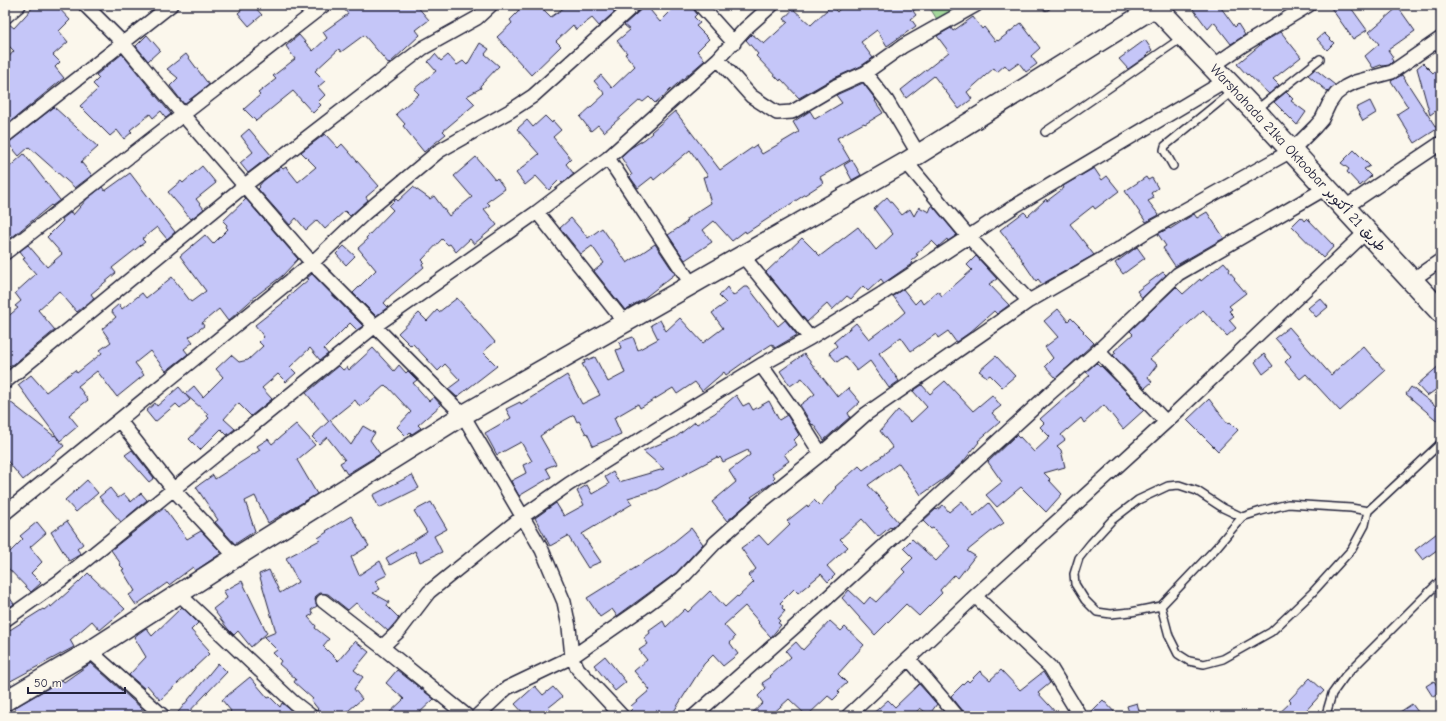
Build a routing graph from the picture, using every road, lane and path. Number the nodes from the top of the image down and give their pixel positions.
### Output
1 (19, 5) edge
2 (85, 5) edge
3 (171, 5) edge
4 (324, 5) edge
5 (492, 5) edge
6 (634, 5) edge
7 (700, 5) edge
8 (772, 5) edge
9 (976, 5) edge
10 (1309, 5) edge
11 (1155, 6) edge
12 (5, 17) edge
13 (1183, 37) junction
14 (1441, 38) edge
15 (123, 43) junction
16 (734, 43) junction
17 (718, 59) junction
18 (1320, 59) dead end
19 (865, 74) junction
20 (1224, 79) junction
21 (1255, 111) junction
22 (183, 115) junction
23 (1045, 132) dead end
24 (5, 136) edge
25 (1441, 143) edge
26 (1291, 151) junction
27 (608, 158) junction
28 (912, 158) junction
29 (1173, 166) dead end
30 (244, 186) junction
31 (1326, 188) junction
32 (1344, 208) junction
33 (536, 212) junction
34 (1367, 231) junction
35 (968, 236) junction
36 (5, 253) edge
37 (742, 255) junction
38 (1441, 260) edge
39 (312, 263) junction
40 (1412, 280) junction
41 (692, 285) junction
42 (1029, 301) junction
43 (1441, 312) edge
44 (625, 324) junction
45 (375, 326) junction
46 (810, 338) junction
47 (1098, 351) junction
48 (761, 366) junction
49 (5, 382) edge
50 (463, 416) junction
51 (118, 420) junction
52 (1166, 422) junction
53 (1441, 443) edge
54 (821, 454) junction
55 (173, 489) junction
56 (1368, 511) junction
57 (5, 513) edge
58 (522, 517) junction
59 (1242, 517) junction
60 (236, 557) junction
61 (1441, 580) edge
62 (179, 594) junction
63 (975, 596) junction
64 (323, 600) dead end
65 (1161, 606) junction
66 (5, 620) edge
67 (382, 647) junction
68 (90, 651) junction
69 (572, 657) junction
70 (909, 659) junction
71 (5, 701) edge
72 (162, 716) edge
73 (311, 716) edge
74 (467, 716) edge
75 (477, 716) edge
76 (622, 716) edge
77 (694, 716) edge
78 (848, 716) edge
79 (957, 716) edge
80 (1080, 716) edge
81 (1327, 716) edge

1 - 12 street
2 - 15 street
3 - 15 street
4 - 22 street
5 - 30 street
6 - 39 street
7 - 16 street
8 - 16 street
9 - 19 street
10 - 20 street
11 - 13 main road, Warshahada 21ka Oktoobar طريق 21 أكتوبر
11 - 28 street
13 - 20 main road, Warshahada 21ka Oktoobar طريق 21 أكتوبر
13 - 23 lane
14 - 26 street
15 - 22 street
15 - 24 street
16 - 17 street
17 - 19 street
17 - 27 street
18 - 21 lane
19 - 28 street
20 - 21 main road, Warshahada 21ka Oktoobar طريق 21 أكتوبر
20 - 29 lane
20 - 35 street
21 - 26 main road, Warshahada 21ka Oktoobar طريق 21 أكتوبر
22 - 30 street
22 - 36 street
25 - 32 street
26 - 31 main road, Warshahada 21ka Oktoobar طريق 21 أكتوبر
26 - 42 street
27 - 33 street
27 - 41 street
28 - 35 street
28 - 37 street
30 - 39 street
30 - 49 street
31 - 32 main road, Warshahada 21ka Oktoobar طريق 21 أكتوبر
31 - 47 street
32 - 34 main road, Warshahada 21ka Oktoobar طريق 21 أكتوبر
33 - 44 street
33 - 45 street
34 - 40 main road, Warshahada 21ka Oktoobar طريق 21 أكتوبر
34 - 52 street
35 - 42 street
35 - 46 street
37 - 41 street
37 - 46 street
38 - 40 street
39 - 45 street
39 - 51 street
40 - 43 main road, Warshahada 21ka Oktoobar طريق 21 أكتوبر
41 - 44 street
42 - 54 street
44 - 50 street
45 - 50 street
45 - 55 street
46 - 48 street
47 - 52 street
47 - 77 street
48 - 54 street
48 - 58 street
50 - 58 street
50 - 60 street
51 - 55 street
51 - 57 street
52 - 63 street
53 - 56 lane
54 - 69 street
55 - 60 street
55 - 66 street
56 - 59 lane
56 - 65 lane
58 - 67 street
58 - 69 street
59 - 65 lane
59 - 65 lane
60 - 62 street
61 - 81 lane
62 - 68 street
62 - 73 street
63 - 70 street
63 - 80 street
64 - 67 street
67 - 74 street
68 - 71 street
68 - 72 street
69 - 75 street
69 - 76 street
70 - 78 street
70 - 79 street

